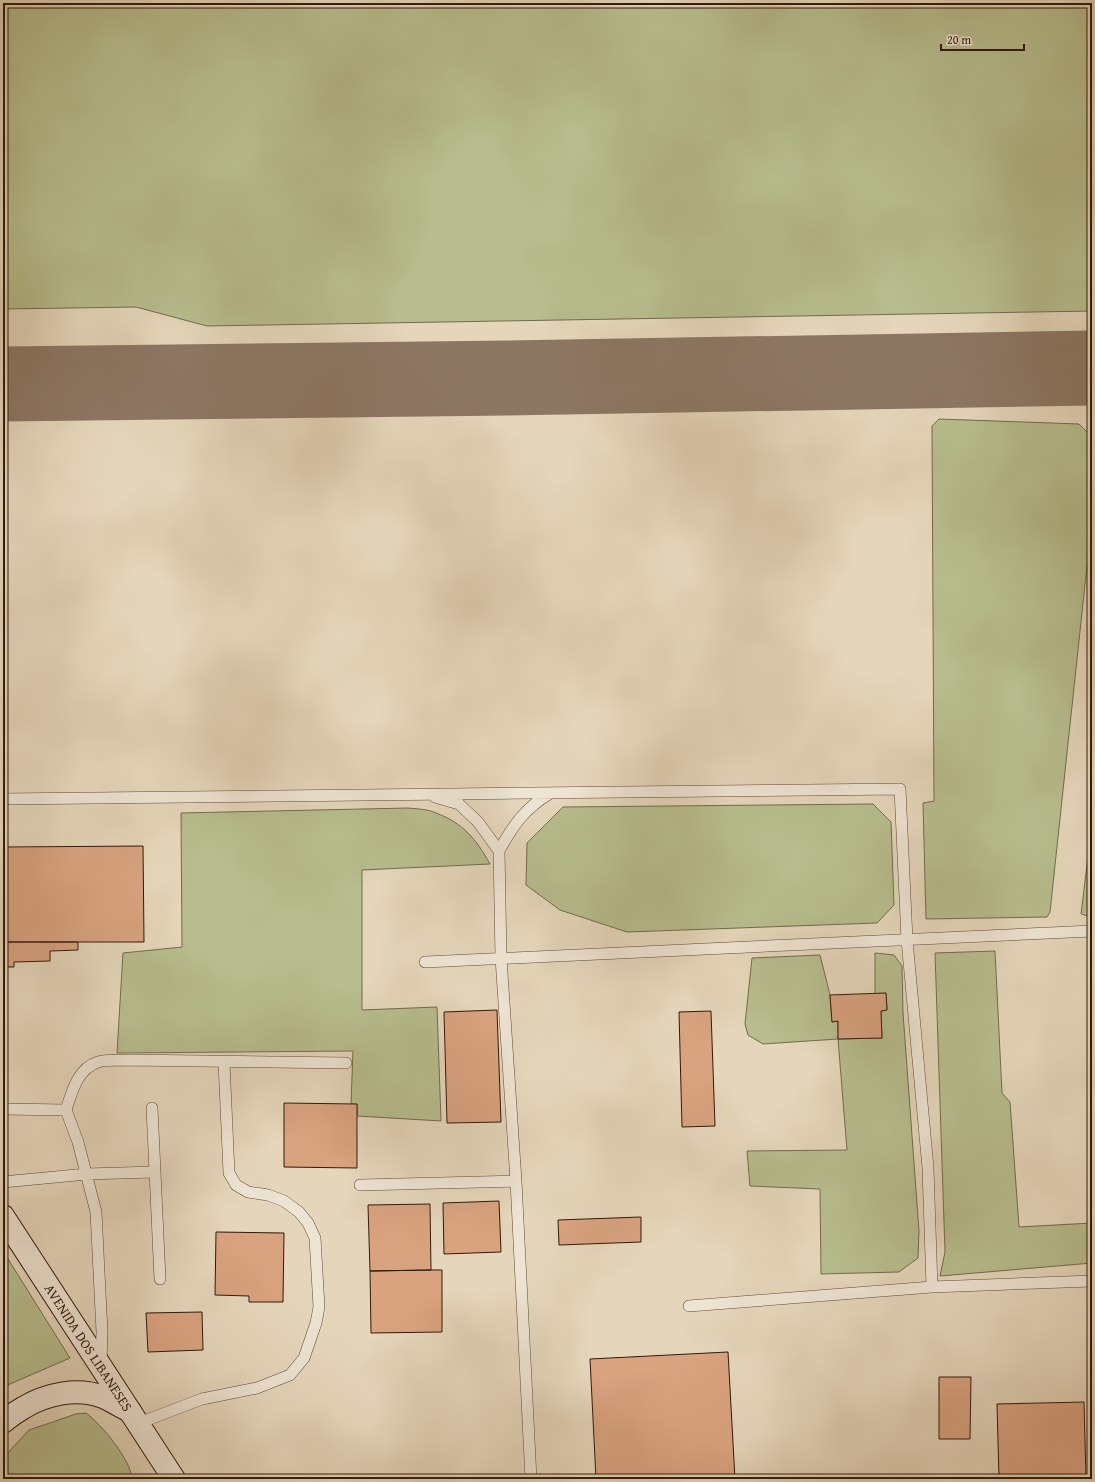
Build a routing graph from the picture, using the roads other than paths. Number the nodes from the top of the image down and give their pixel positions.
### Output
1 (423, 793) junction
2 (549, 794) junction
3 (3, 799) edge
4 (499, 851) junction
5 (1092, 931) edge
6 (906, 940) junction
7 (501, 958) junction
8 (425, 962) dead end
9 (224, 1062) junction
10 (346, 1063) dead end
11 (152, 1108) dead end
12 (3, 1109) edge
13 (66, 1110) junction
14 (154, 1172) junction
15 (87, 1174) junction
16 (516, 1181) junction
17 (3, 1182) edge
18 (360, 1185) dead end
19 (3, 1216) edge
20 (160, 1279) dead end
21 (1092, 1280) edge
22 (932, 1287) junction
23 (690, 1306) dead end
24 (101, 1365) junction
25 (135, 1417) junction
26 (3, 1422) edge
27 (150, 1441) junction
28 (160, 1479) edge
29 (174, 1479) edge
30 (531, 1479) edge

1 - 2 lane
1 - 3 lane
1 - 4 lane
2 - 4 lane
2 - 6 lane
4 - 7 lane
5 - 6 lane
6 - 7 lane
6 - 22 lane
7 - 8 lane
7 - 16 lane
9 - 10 lane
9 - 13 lane
9 - 25 lane
11 - 14 lane
12 - 13 lane
13 - 15 lane
14 - 15 lane
14 - 20 lane
15 - 17 lane
15 - 24 lane
16 - 18 lane
16 - 30 lane
19 - 24 main road, AVENIDA DOS LIBANESES
21 - 22 lane
22 - 23 lane
24 - 25 main road, AVENIDA DOS LIBANESES
25 - 26 main road
25 - 27 main road, AVENIDA DOS LIBANESES
27 - 28 main road
27 - 29 main road, AVENIDA DOS LIBANESES

